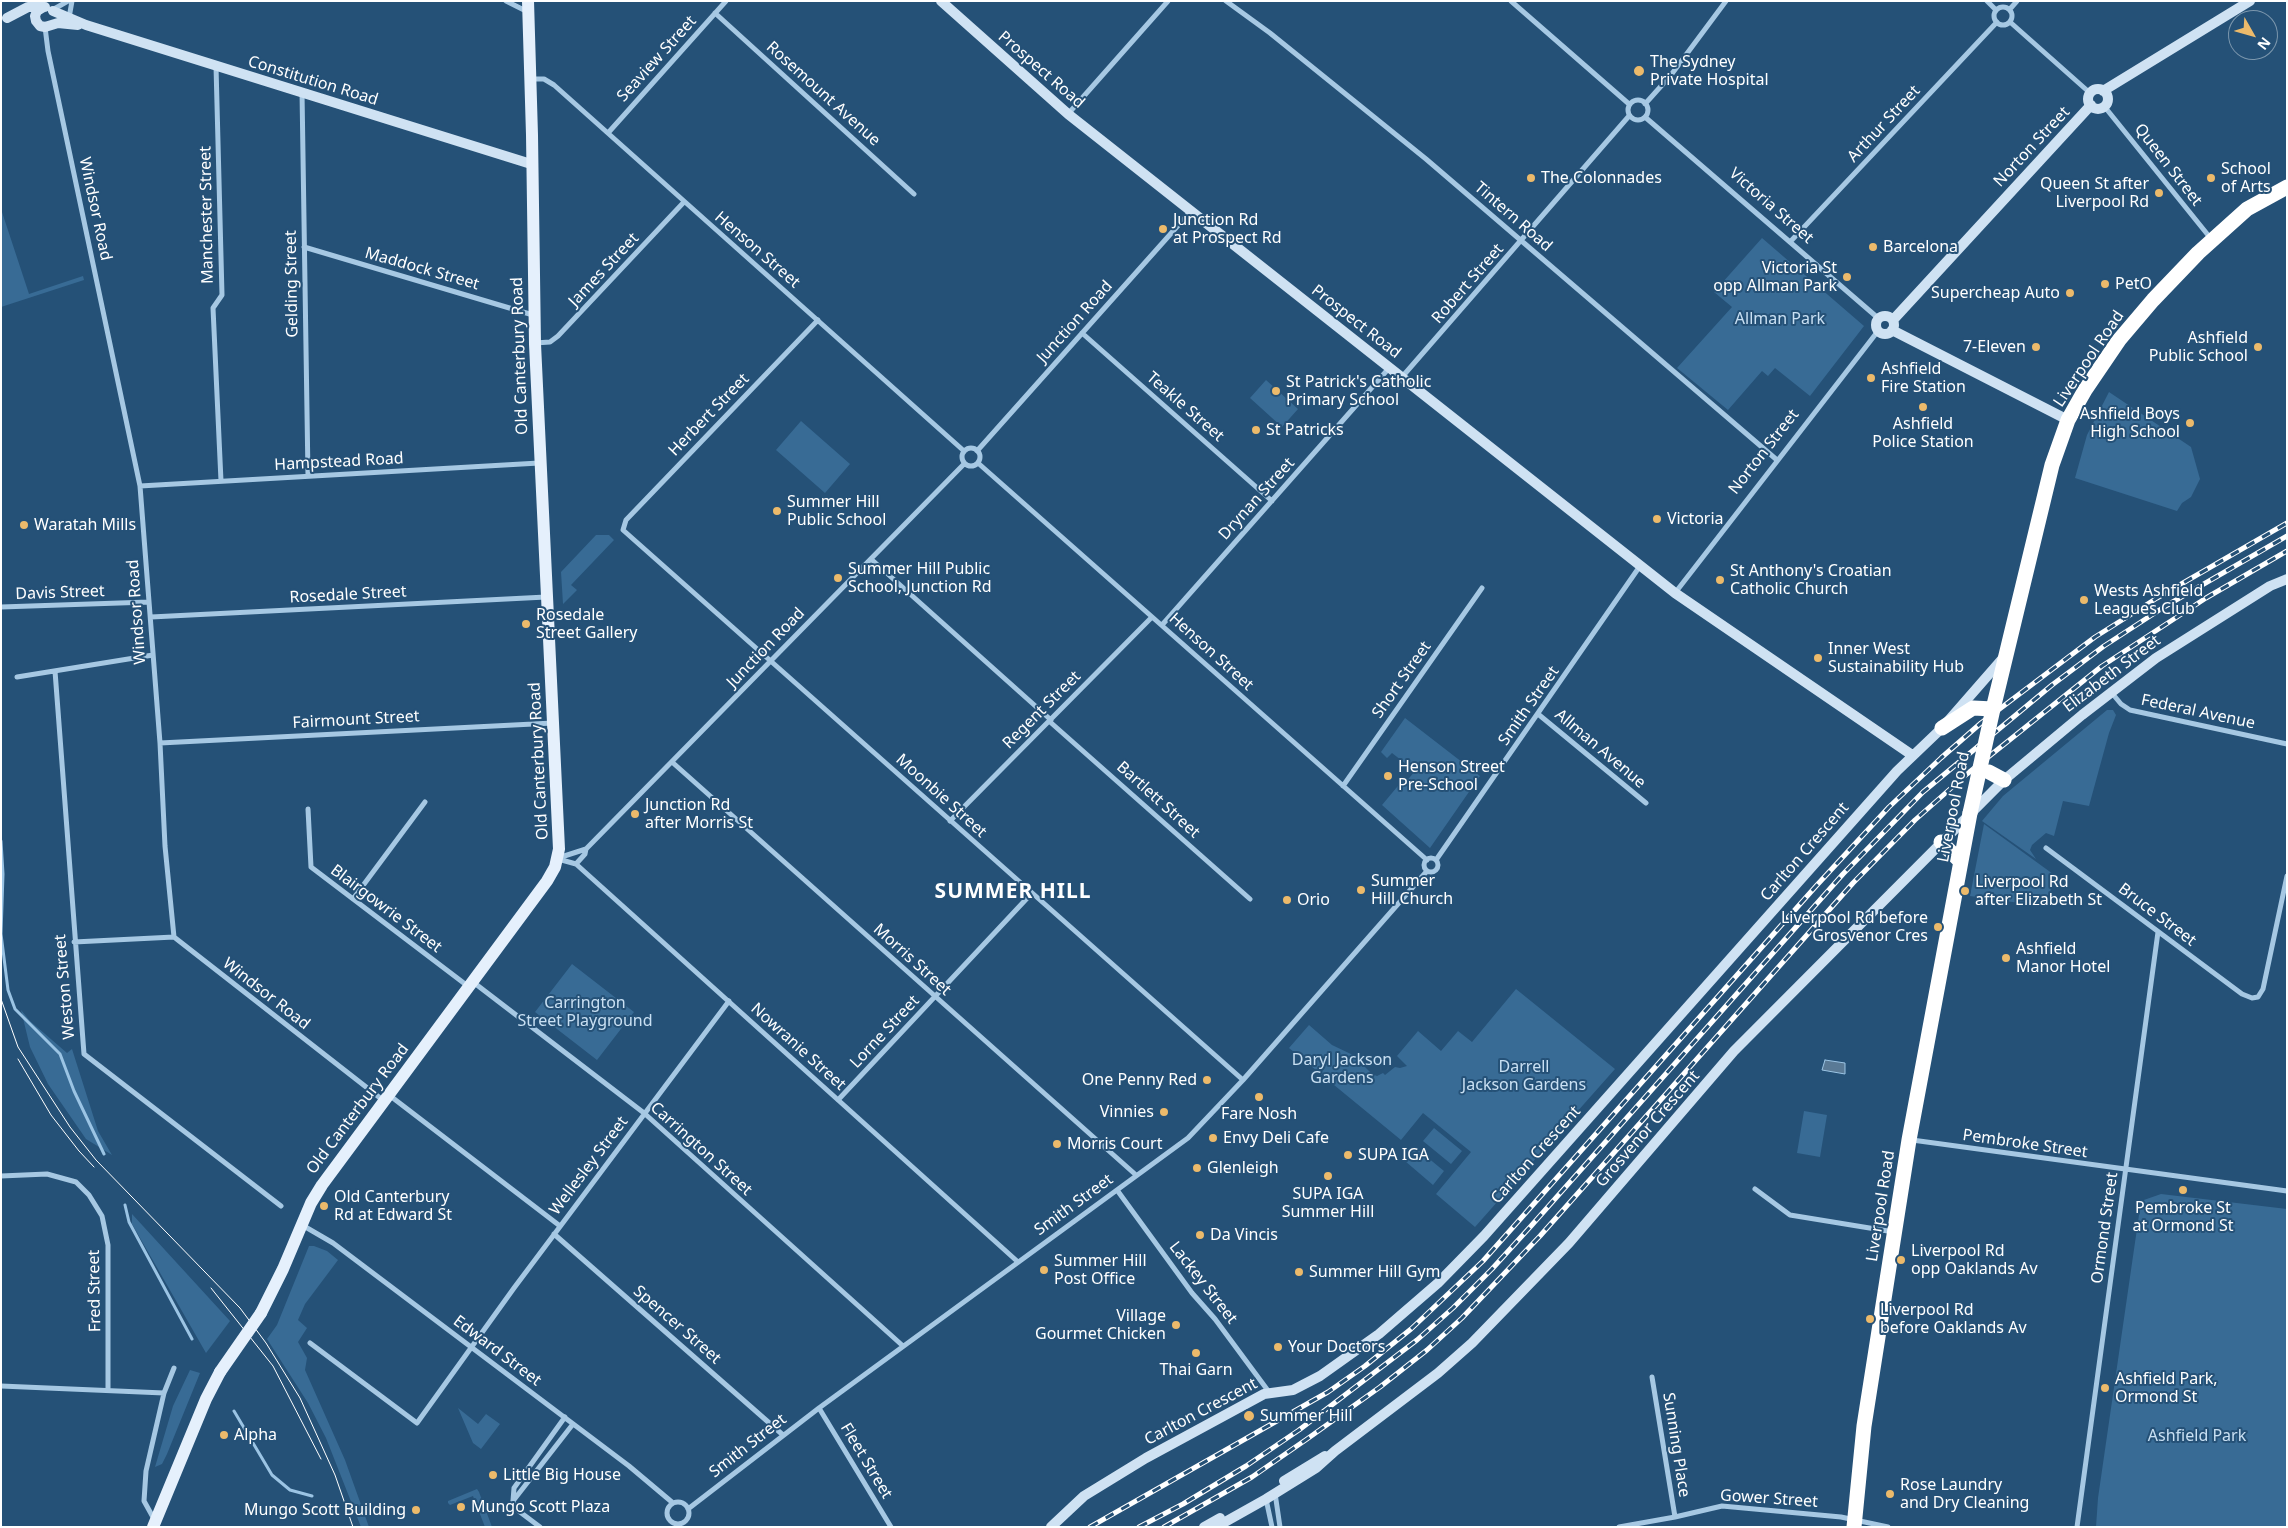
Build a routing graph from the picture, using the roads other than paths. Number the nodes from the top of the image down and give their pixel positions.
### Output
1 (68, 1) edge
2 (72, 1) edge
3 (506, 1) edge
4 (726, 1) edge
5 (941, 1) edge
6 (1168, 1) edge
7 (1226, 1) edge
8 (1510, 1) edge
9 (1726, 1) edge
10 (1987, 1) edge
11 (2017, 1) edge
12 (2250, 1) edge
13 (27, 4) edge
14 (528, 7) edge
15 (49, 9) junction
16 (2010, 9) junction
17 (1996, 10) junction
18 (716, 12) junction
19 (4, 19) edge
20 (35, 19) junction
21 (67, 21) junction
22 (1997, 22) junction
23 (2010, 22) junction
24 (48, 26) junction
25 (216, 66) junction
26 (529, 79) junction
27 (2103, 91) junction
28 (302, 92) junction
29 (2090, 92) junction
30 (1629, 104) junction
31 (1645, 104) junction
32 (2091, 105) junction
33 (2104, 106) junction
34 (1068, 114) junction
35 (1629, 116) junction
36 (1645, 117) junction
37 (608, 133) junction
38 (531, 164) junction
39 (2287, 187) edge
40 (914, 194) dead end
41 (684, 202) junction
42 (1191, 210) junction
43 (2212, 240) junction
44 (1522, 241) junction
45 (1790, 242) junction
46 (304, 247) junction
47 (534, 315) junction
48 (1878, 318) junction
49 (818, 320) junction
50 (1893, 325) junction
51 (1878, 331) junction
52 (1082, 333) junction
53 (535, 344) junction
54 (1390, 367) junction
55 (1402, 377) junction
56 (2068, 420) junction
57 (964, 451) junction
58 (977, 451) junction
59 (1776, 460) junction
60 (540, 463) junction
61 (978, 463) junction
62 (964, 464) junction
63 (308, 476) junction
64 (222, 481) junction
65 (140, 486) junction
66 (1272, 501) junction
67 (623, 530) joint
68 (871, 559) junction
69 (1640, 566) junction
70 (2287, 579) edge
71 (1482, 588) dead end
72 (1675, 593) junction
73 (546, 597) junction
74 (149, 602) junction
75 (1, 607) edge
76 (151, 617) junction
77 (1152, 617) junction
78 (1162, 625) junction
79 (153, 654) junction
80 (2004, 657) junction
81 (771, 661) junction
82 (55, 671) junction
83 (16, 677) dead end
84 (2111, 692) junction
85 (1993, 709) junction
86 (1538, 714) junction
87 (1050, 720) junction
88 (553, 723) junction
89 (1942, 728) junction
90 (160, 743) junction
91 (2287, 744) edge
92 (1912, 755) junction
93 (672, 762) junction
94 (1984, 770) junction
95 (2004, 780) junction
96 (1342, 786) junction
97 (424, 802) dead end
98 (1646, 803) dead end
99 (308, 808) dead end
100 (1970, 812) junction
101 (950, 822) junction
102 (1941, 842) junction
103 (2046, 848) dead end
104 (586, 849) junction
105 (557, 859) junction
106 (1426, 860) junction
107 (1436, 860) junction
108 (1961, 862) junction
109 (576, 864) junction
110 (1427, 871) junction
111 (2287, 876) edge
112 (1032, 894) junction
113 (353, 899) junction
114 (1250, 899) dead end
115 (2158, 932) junction
116 (174, 937) junction
117 (74, 942) junction
118 (471, 985) junction
119 (935, 997) junction
120 (729, 1001) junction
121 (1243, 1080) junction
122 (387, 1098) junction
123 (838, 1100) junction
124 (644, 1113) junction
125 (1909, 1140) junction
126 (2125, 1170) junction
127 (1136, 1175) junction
128 (1, 1176) edge
129 (1755, 1189) dead end
130 (1117, 1190) junction
131 (2287, 1191) edge
132 (280, 1206) dead end
133 (302, 1225) junction
134 (560, 1226) junction
135 (1894, 1232) junction
136 (554, 1234) junction
137 (1018, 1262) junction
138 (310, 1343) dead end
139 (902, 1346) junction
140 (471, 1348) junction
141 (174, 1368) dead end
142 (1652, 1377) dead end
143 (1, 1386) edge
144 (108, 1390) junction
145 (1269, 1392) junction
146 (164, 1393) junction
147 (819, 1408) junction
148 (565, 1418) junction
149 (573, 1424) junction
150 (783, 1435) junction
151 (1270, 1494) junction
152 (513, 1501) junction
153 (673, 1503) junction
154 (688, 1509) junction
155 (1675, 1517) junction
156 (154, 1524) edge
157 (1855, 1524) edge
158 (673, 1525) edge
159 (540, 1527) edge
160 (891, 1527) edge
161 (1051, 1527) edge
162 (1204, 1527) edge
163 (1216, 1527) edge
164 (1272, 1527) edge
165 (1280, 1527) edge
166 (1619, 1527) edge
167 (1888, 1527) edge
168 (2077, 1527) edge

1 - 15 street
2 - 21 street
3 - 14 street
4 - 18 street, Seaview Street
5 - 34 street, Prospect Road
6 - 34 street
7 - 44 street, Tintern Road
8 - 30 street
9 - 31 street
10 - 17 street
11 - 16 street
12 - 27 street
13 - 15 street, Constitution Road
13 - 19 street, Constitution Road
14 - 26 main road, Old Canterbury Road
15 - 20 street
15 - 21 street, Constitution Road
15 - 24 street
16 - 17 street
16 - 23 street
17 - 22 street
18 - 37 street, Seaview Street
18 - 40 street, Rosemount Avenue
19 - 20 street, Constitution Road
20 - 24 street
21 - 24 street, Constitution Road
21 - 25 street, Constitution Road
22 - 23 street
22 - 45 street, Arthur Street
23 - 29 street
24 - 65 street, Windsor Road
25 - 28 street, Constitution Road
25 - 64 street, Manchester Street
26 - 37 street, Henson Street
26 - 38 main road, Old Canterbury Road
27 - 29 street
27 - 33 street
28 - 38 street, Constitution Road
28 - 46 street, Gelding Street
29 - 32 street
30 - 31 street
30 - 35 street
31 - 36 street
32 - 33 street
32 - 50 street, Norton Street
33 - 43 street, Queen Street
34 - 42 street, Prospect Road
35 - 36 street
35 - 44 street, Robert Street
36 - 45 street, Victoria Street
37 - 41 street, Henson Street
38 - 47 main road, Old Canterbury Road
39 - 43 highway, Liverpool Road
41 - 49 street, Henson Street
41 - 53 street, James Street
42 - 52 street, Junction Road
42 - 54 street, Prospect Road
43 - 56 highway, Liverpool Road
44 - 55 street, Robert Street
44 - 59 street, Tintern Road
45 - 48 street, Victoria Street
46 - 47 street, Maddock Street
46 - 63 street, Gelding Street
47 - 53 main road, Old Canterbury Road
48 - 50 street
48 - 51 street
49 - 57 street, Henson Street
49 - 67 street, Herbert Street
50 - 51 street
50 - 56 street
51 - 59 street, Norton Street
52 - 58 street, Junction Road
52 - 66 street, Teakle Street
53 - 60 main road, Old Canterbury Road
54 - 55 street, Prospect Road
54 - 66 street, Drynan Street
55 - 69 street, Prospect Road
56 - 80 highway, Liverpool Road
57 - 58 street
57 - 62 street
58 - 61 street
59 - 72 street, Norton Street
60 - 63 street, Hampstead Road
60 - 73 main road, Old Canterbury Road
61 - 62 street
61 - 77 street, Henson Street
62 - 68 street, Junction Road
63 - 64 street, Hampstead Road
64 - 65 street, Hampstead Road
65 - 74 street, Windsor Road
66 - 78 street, Drynan Street
67 - 81 street, Moonbie Street
68 - 81 street, Junction Road
68 - 87 street, Bartlett Street
69 - 72 street, Prospect Road
69 - 86 street, Smith Street
70 - 84 street, Elizabeth Street
71 - 96 street, Short Street
72 - 92 street, Prospect Road
73 - 76 street, Rosedale Street
73 - 88 main road, Old Canterbury Road
74 - 75 street, Davis Street
74 - 76 street, Windsor Road
76 - 79 street, Windsor Road
77 - 78 street, Henson Street
77 - 87 street, Regent Street
78 - 96 street, Henson Street
79 - 82 street
79 - 90 street, Windsor Road
80 - 85 highway, Liverpool Road
80 - 89 street, Carlton Crescent
81 - 93 street, Junction Road
81 - 101 street, Moonbie Street
82 - 83 street
82 - 117 street, Weston Street
84 - 91 street, Federal Avenue
84 - 95 street, Elizabeth Street
85 - 89 highway
85 - 94 highway, Liverpool Road, bridge
86 - 98 street, Allman Avenue
86 - 107 street, Smith Street
87 - 101 street, Regent Street
87 - 114 street, Bartlett Street
88 - 90 street, Fairmount Street
88 - 105 main road, Old Canterbury Road
89 - 92 street, Carlton Crescent
90 - 116 street, Windsor Road
92 - 145 street, Carlton Crescent
93 - 104 street, Junction Road
93 - 119 street, Morris Street
94 - 95 highway
94 - 100 highway, Liverpool Road, bridge
95 - 100 street, Elizabeth Street
96 - 106 street, Henson Street
97 - 113 street
99 - 113 street, Blairgowrie Street
100 - 102 street, Grosvenor Crescent
100 - 108 highway, Liverpool Road
101 - 112 street, Moonbie Street
102 - 108 highway
102 - 151 street, Grosvenor Crescent
103 - 115 street, Bruce Street
104 - 105 street, Junction Road
104 - 109 street, Junction Road
105 - 109 street, Nowranie Street
105 - 118 main road, Old Canterbury Road
106 - 107 street
106 - 110 street
107 - 110 street
108 - 125 highway, Liverpool Road
109 - 120 street, Nowranie Street
110 - 121 street, Smith Street
111 - 115 street, Bruce Street
112 - 119 street, Lorne Street
112 - 121 street, Moonbie Street
113 - 118 street, Blairgowrie Street
115 - 126 street, Ormond Street
116 - 117 street
116 - 122 street, Windsor Road
117 - 132 street, Weston Street
118 - 122 main road, Old Canterbury Road
118 - 124 street, Carrington Street
119 - 123 street, Lorne Street
119 - 127 street, Morris Street
120 - 123 street, Nowranie Street
120 - 124 street, Wellesley Street
121 - 127 street, Smith Street
122 - 133 main road, Old Canterbury Road
122 - 134 street
123 - 137 street, Nowranie Street
124 - 134 street, Wellesley Street
124 - 139 street, Carrington Street
125 - 126 street, Pembroke Street
125 - 135 highway, Liverpool Road
126 - 131 street, Pembroke Street
126 - 168 street, Ormond Street
127 - 130 street, Smith Street
128 - 144 street, Fred Street
129 - 135 street
130 - 137 street, Smith Street
130 - 145 street, Lackey Street
133 - 140 street, Edward Street
133 - 156 main road, Old Canterbury Road, bridge
134 - 136 street, Wellesley Street
135 - 157 highway, Liverpool Road
136 - 140 street, Wellesley Street
136 - 150 street, Spencer Street
137 - 139 street, Smith Street
138 - 140 street, Wellesley Street
139 - 147 street, Smith Street
140 - 148 street, Edward Street
141 - 146 street, Old Canterbury Road
142 - 155 street, Sunning Place
143 - 144 street
144 - 146 street
145 - 161 street, Carlton Crescent
146 - 156 street, Old Canterbury Road
147 - 150 street, Smith Street
147 - 160 street, Fleet Street
148 - 149 street, Edward Street
148 - 152 street
149 - 152 street
149 - 153 street, Edward Street
150 - 154 street, Smith Street
151 - 162 street, Grosvenor Crescent
151 - 163 street, Grosvenor Crescent
151 - 164 street
151 - 165 street
152 - 159 street
153 - 154 street
153 - 158 street
154 - 158 street
155 - 157 street, Gower Street
155 - 166 street, Gower Street
157 - 167 street, Gower Street

